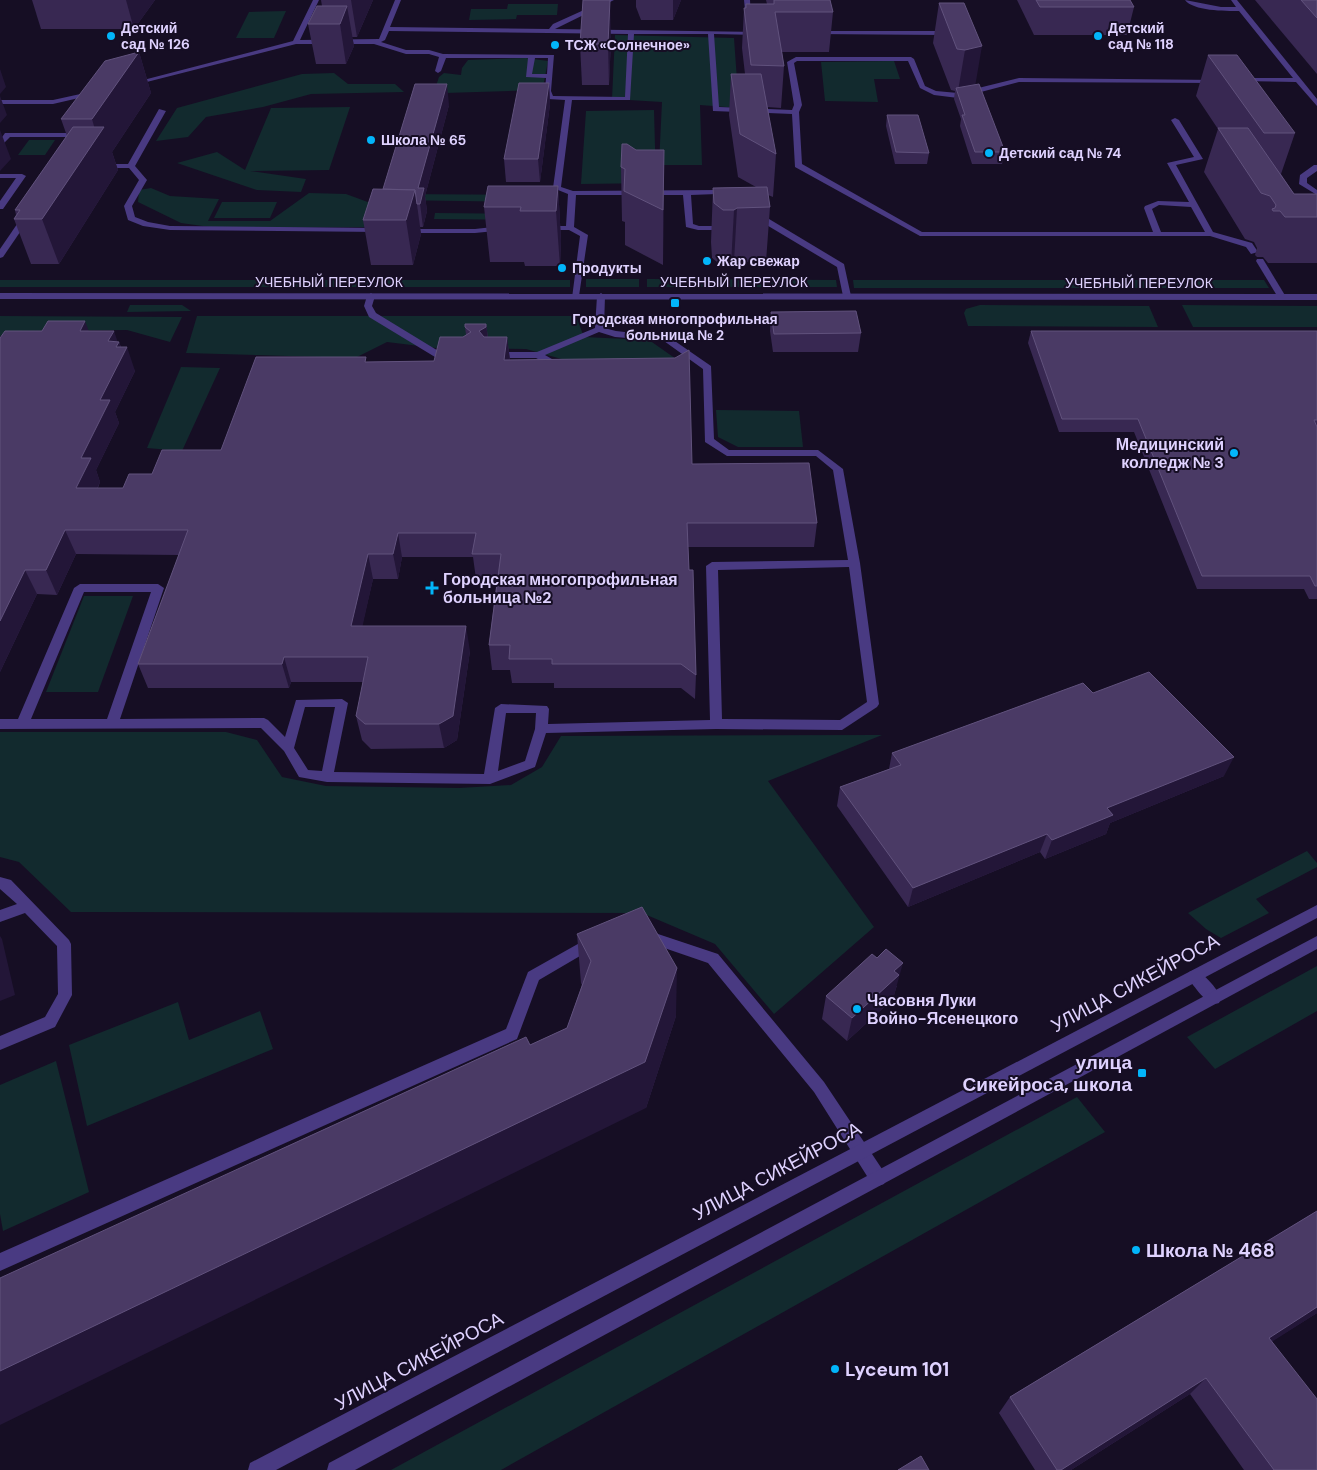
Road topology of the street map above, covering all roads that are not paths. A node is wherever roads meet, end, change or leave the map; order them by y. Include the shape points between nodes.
1 (316, 0) edge
2 (398, 0) edge
3 (611, 0) edge
4 (747, 0) edge
5 (1188, 0) edge
6 (1234, 0) edge
7 (1242, 9) junction
8 (388, 30) junction
9 (551, 30) junction
10 (631, 31) junction
11 (711, 32) junction
12 (749, 33) junction
13 (766, 33) edge
14 (804, 33) edge
15 (943, 33) edge
16 (296, 42) junction
17 (374, 42) junction
18 (443, 56) junction
19 (532, 56) junction
20 (438, 71) dead end
21 (550, 76) junction
22 (1298, 80) junction
23 (124, 85) edge
24 (106, 90) edge
25 (84, 95) junction
26 (570, 99) junction
27 (0, 102) edge
28 (86, 103) edge
29 (1317, 104) edge
30 (162, 111) dead end
31 (795, 112) junction
32 (1175, 120) dead end
33 (70, 135) edge
34 (0, 145) edge
35 (92, 166) edge
36 (131, 166) junction
37 (1317, 167) edge
38 (0, 176) edge
39 (687, 192) junction
40 (572, 193) junction
41 (1317, 193) edge
42 (736, 203) edge
43 (1, 205) edge
44 (1194, 205) junction
45 (34, 206) edge
46 (752, 213) dead end
47 (512, 228) edge
48 (532, 228) edge
49 (570, 228) junction
50 (738, 228) edge
51 (757, 228) edge
52 (777, 228) junction
53 (389, 230) edge
54 (398, 230) edge
55 (1158, 234) junction
56 (1210, 234) junction
57 (1254, 252) dead end
58 (0, 255) edge
59 (1260, 261) dead end
60 (0, 296) edge
61 (371, 296) junction
62 (576, 296) junction
63 (601, 296) junction
64 (847, 296) junction
65 (1282, 297) junction
66 (1317, 297) edge
67 (599, 329) junction
68 (466, 355) edge
69 (488, 355) edge
70 (538, 355) junction
71 (688, 368) edge
72 (708, 368) junction
73 (574, 370) edge
74 (854, 563) junction
75 (112, 723) junction
76 (0, 724) edge
77 (716, 724) junction
78 (22, 725) junction
79 (542, 729) junction
80 (288, 748) junction
81 (327, 777) junction
82 (490, 779) junction
83 (0, 883) edge
84 (28, 906) junction
85 (1317, 911) edge
86 (0, 916) edge
87 (631, 935) edge
88 (605, 940) edge
89 (1317, 942) edge
90 (1194, 976) junction
91 (1214, 998) junction
92 (0, 1043) edge
93 (861, 1151) junction
94 (878, 1178) junction
95 (0, 1262) edge
96 (257, 1470) edge
97 (336, 1470) edge

1 - 16 street
2 - 8 street
3 - 9 street via 555,25
4 - 12 street
5 - 7 street via 1191,4
6 - 7 street
7 - 22 street
8 - 9 street
8 - 17 street via 382,40
9 - 10 street
10 - 11 street
10 - 26 street via 628,99
11 - 12 street
11 - 31 street via 716,109
12 - 13 street
14 - 15 street
16 - 17 street
16 - 23 street
17 - 18 street via 406,52
18 - 19 street
18 - 20 street
19 - 21 street via 552,56
19 - 21 street via 528,76
21 - 26 street via 550,98
22 - 29 street
22 - 31 street via 1018,80 980,93 950,95 922,87 911,59 796,59 790,62 798,105
24 - 25 street
25 - 27 street via 53,102
25 - 28 street
26 - 40 street via 557,188
30 - 36 street
31 - 55 street via 798,165 920,234
32 - 44 street via 1199,159 1171,163
33 - 34 street via 8,135
35 - 36 street
36 - 53 street via 143,180 128,206 131,218 146,224 170,228
37 - 41 street via 1302,177 1303,184
38 - 43 street via 22,176
39 - 40 street
39 - 42 street via 719,192
39 - 50 street via 689,225
40 - 49 street
44 - 55 street via 1158,203 1148,208
44 - 56 street
45 - 58 street
46 - 52 street
47 - 54 street
48 - 49 street
49 - 62 street via 584,235
51 - 52 street
52 - 64 street via 841,266
55 - 56 street
56 - 57 street via 1248,245
59 - 65 street
60 - 61 street, УЧЕБНЫЙ ПЕРЕУЛОК
61 - 62 street, УЧЕБНЫЙ ПЕРЕУЛОК
61 - 68 street via 368,306 372,315 438,355
62 - 63 street, УЧЕБНЫЙ ПЕРЕУЛОК
63 - 64 street, УЧЕБНЫЙ ПЕРЕУЛОК
63 - 67 street
64 - 65 street, УЧЕБНЫЙ ПЕРЕУЛОК
65 - 66 street, УЧЕБНЫЙ ПЕРЕУЛОК
67 - 70 street
67 - 72 street via 615,334 666,339
69 - 70 street
70 - 73 street via 564,370
71 - 72 street
72 - 74 street via 709,440 727,453 818,453 838,469
74 - 77 street via 712,566
74 - 77 street via 873,704 842,725
75 - 78 street
75 - 78 street via 158,588 80,588
75 - 80 street via 264,723
76 - 78 street
77 - 79 street
79 - 82 street via 530,764
79 - 82 street via 544,709 501,708
80 - 81 street via 304,774
80 - 81 street via 300,703 342,703
81 - 82 street
83 - 84 street via 6,884
84 - 86 street
84 - 92 street via 64,944 65,994 50,1022
85 - 90 street, УЛИЦА СИКЕЙРОСА
87 - 93 street via 639,933 713,958 819,1087
88 - 95 street via 588,943 533,976 512,1034
89 - 91 street
90 - 91 street
90 - 93 street, УЛИЦА СИКЕЙРОСА
91 - 94 street
93 - 94 street
93 - 96 street, УЛИЦА СИКЕЙРОСА
94 - 97 street

